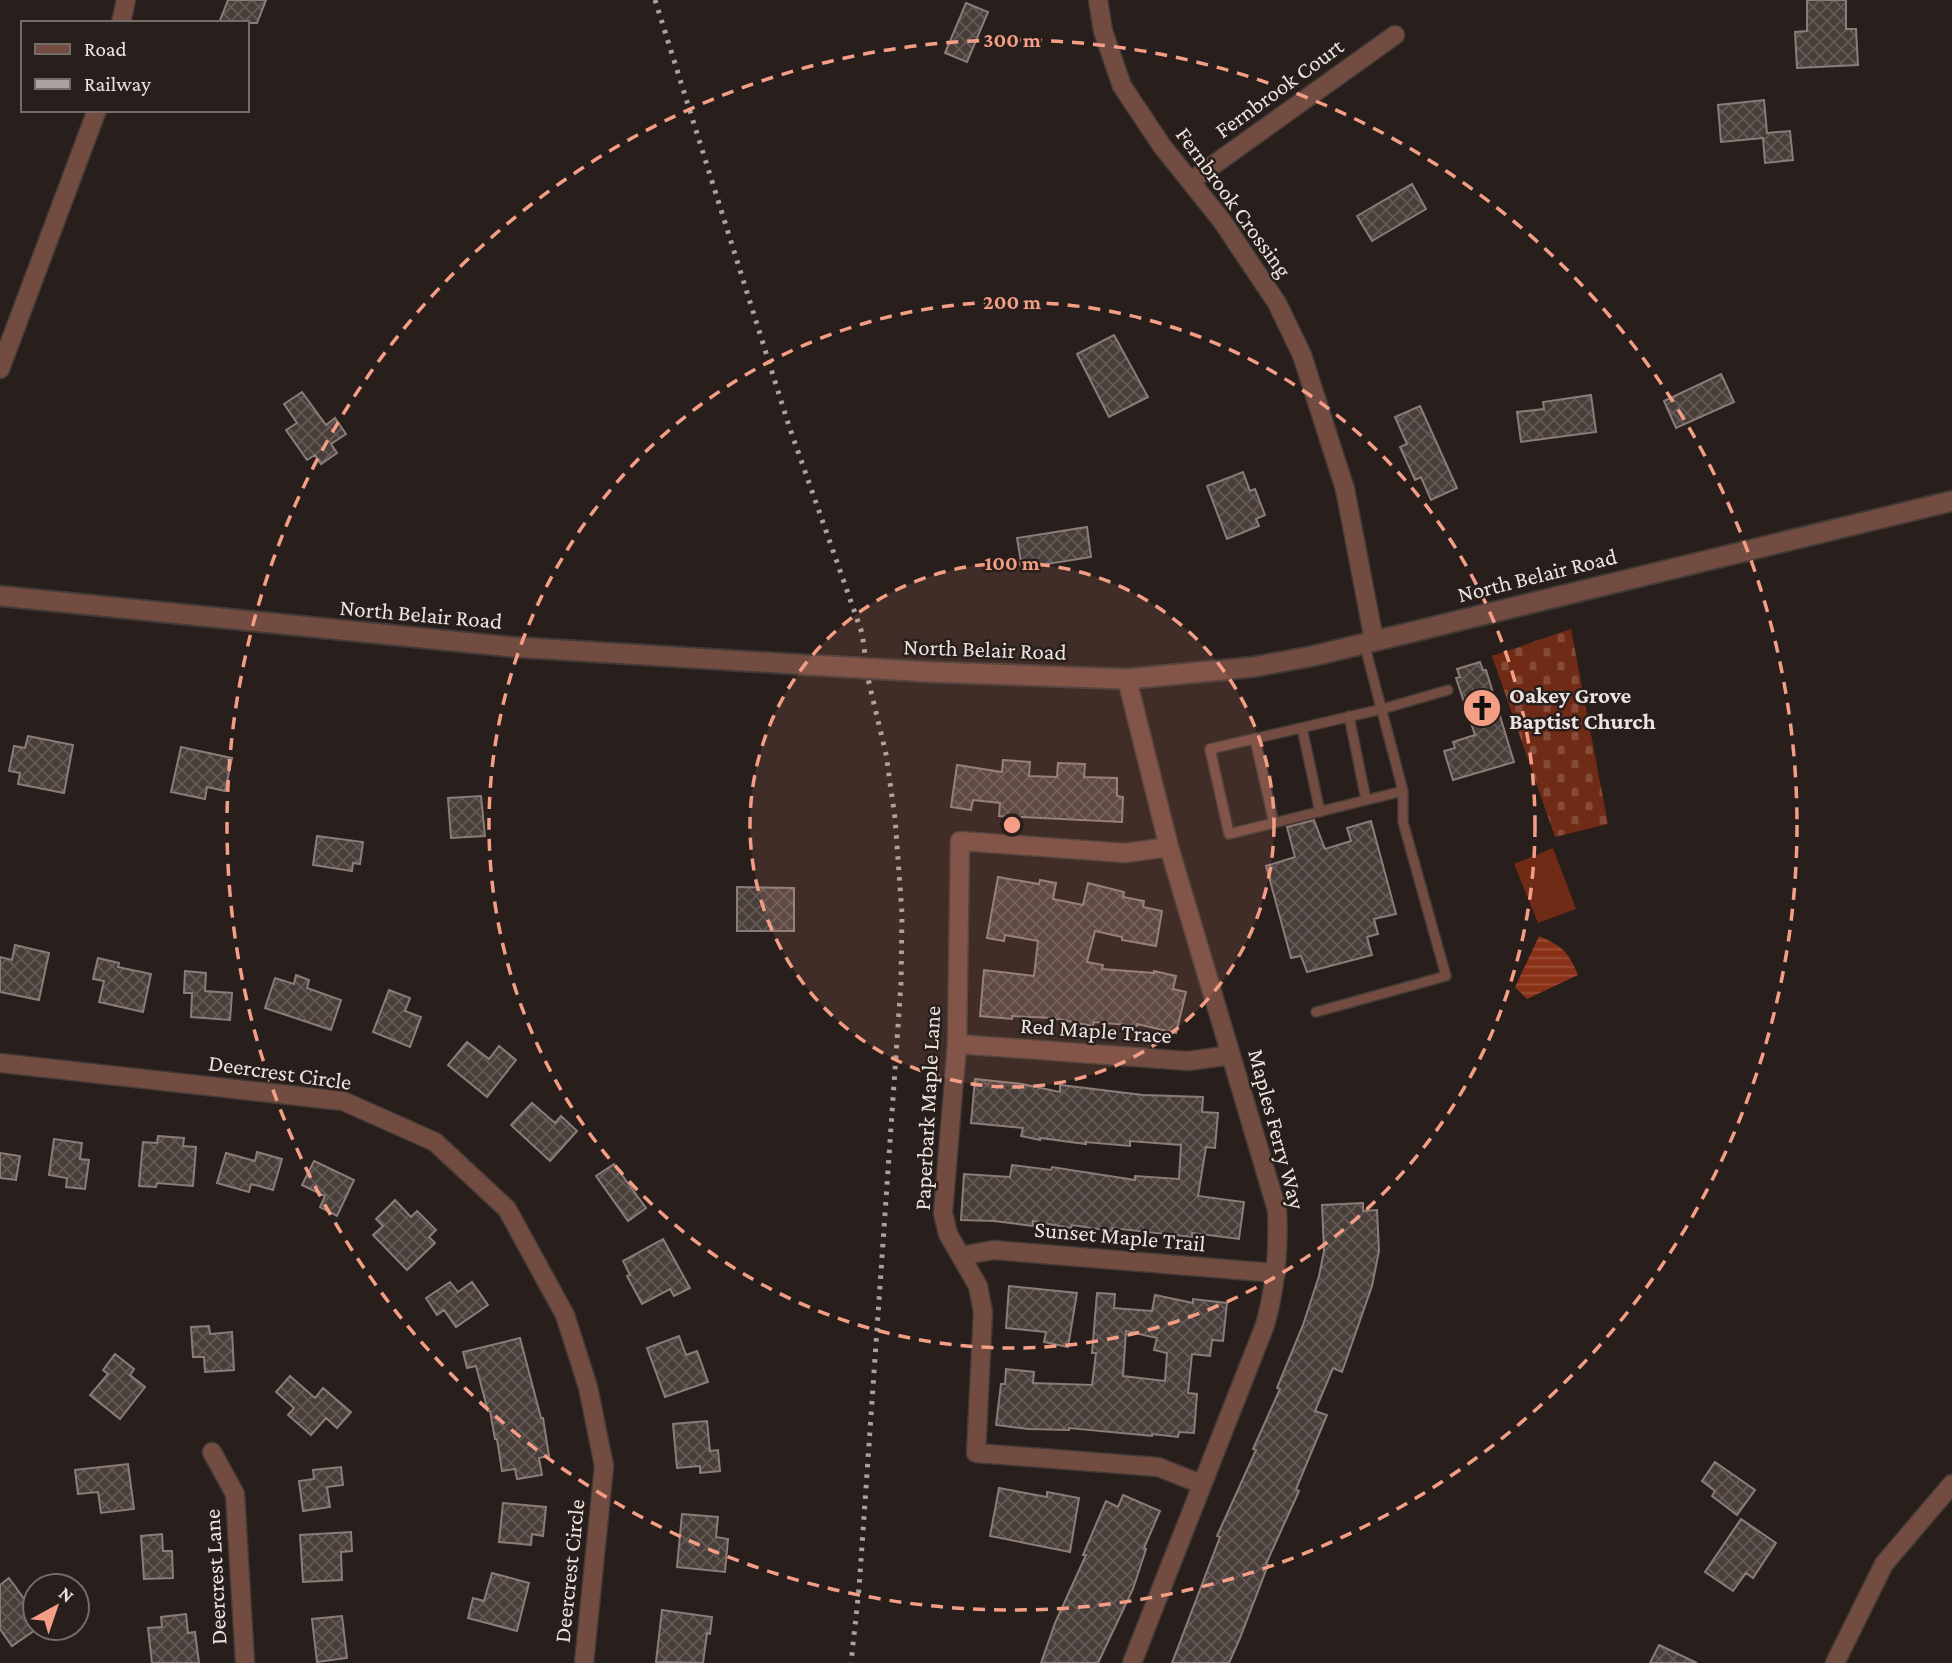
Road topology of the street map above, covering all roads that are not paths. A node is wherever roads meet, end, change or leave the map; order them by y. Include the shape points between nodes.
1 (126, 0) edge
2 (1098, 0) edge
3 (121, 21) edge
4 (1395, 35) dead end
5 (96, 112) edge
6 (1191, 181) junction
7 (0, 369) edge
8 (1952, 502) edge
9 (0, 596) edge
10 (1369, 642) junction
11 (1127, 678) junction
12 (1448, 690) dead end
13 (1382, 709) junction
14 (1349, 716) junction
15 (1302, 728) junction
16 (1255, 739) junction
17 (1403, 790) junction
18 (1366, 800) junction
19 (1320, 812) junction
20 (1274, 823) junction
21 (1169, 847) junction
22 (1316, 1012) dead end
23 (957, 1044) junction
24 (1231, 1055) junction
25 (0, 1063) edge
26 (961, 1256) junction
27 (1276, 1273) junction
28 (212, 1452) dead end
29 (1201, 1484) junction
30 (1952, 1484) edge
31 (244, 1663) edge
32 (584, 1663) edge
33 (1132, 1663) edge
34 (1835, 1663) edge

1 - 3 street
2 - 6 street, Fernbrook Crossing via 1103,31 1122,86
4 - 6 street, Fernbrook Court
5 - 7 street
6 - 10 street, Fernbrook Crossing via 1277,303 1302,355 1345,489
8 - 10 street, North Belair Road
9 - 11 street, North Belair Road, bridge via 513,647 932,672
10 - 11 street, North Belair Road via 1253,667
10 - 13 lane
11 - 21 street, Maples Ferry Way
12 - 13 lane
13 - 14 lane
13 - 17 lane
14 - 15 lane
14 - 18 lane
15 - 16 lane
15 - 19 lane
16 - 20 lane
16 - 20 lane via 1210,749 1229,834
17 - 18 lane
17 - 22 lane via 1403,822 1446,976
18 - 19 lane
19 - 20 lane
21 - 23 street, Paperbark Maple Lane via 1125,853 960,841
21 - 24 street, Maples Ferry Way
23 - 24 street, Red Maple Trace via 1188,1062
23 - 26 street, Paperbark Maple Lane via 943,1213
24 - 27 street, Maples Ferry Way via 1277,1210
25 - 32 street, Deercrest Circle via 343,1101 435,1142 507,1209 565,1315 588,1387 604,1466
26 - 27 street, Sunset Maple Trail via 993,1250
26 - 29 street, Paperbark Maple Lane via 978,1286 982,1312 976,1453 1158,1467
27 - 29 street, Maples Ferry Way via 1265,1325
28 - 31 street, Deercrest Lane via 234,1494
29 - 33 street, Maples Ferry Way
30 - 34 street via 1884,1564

